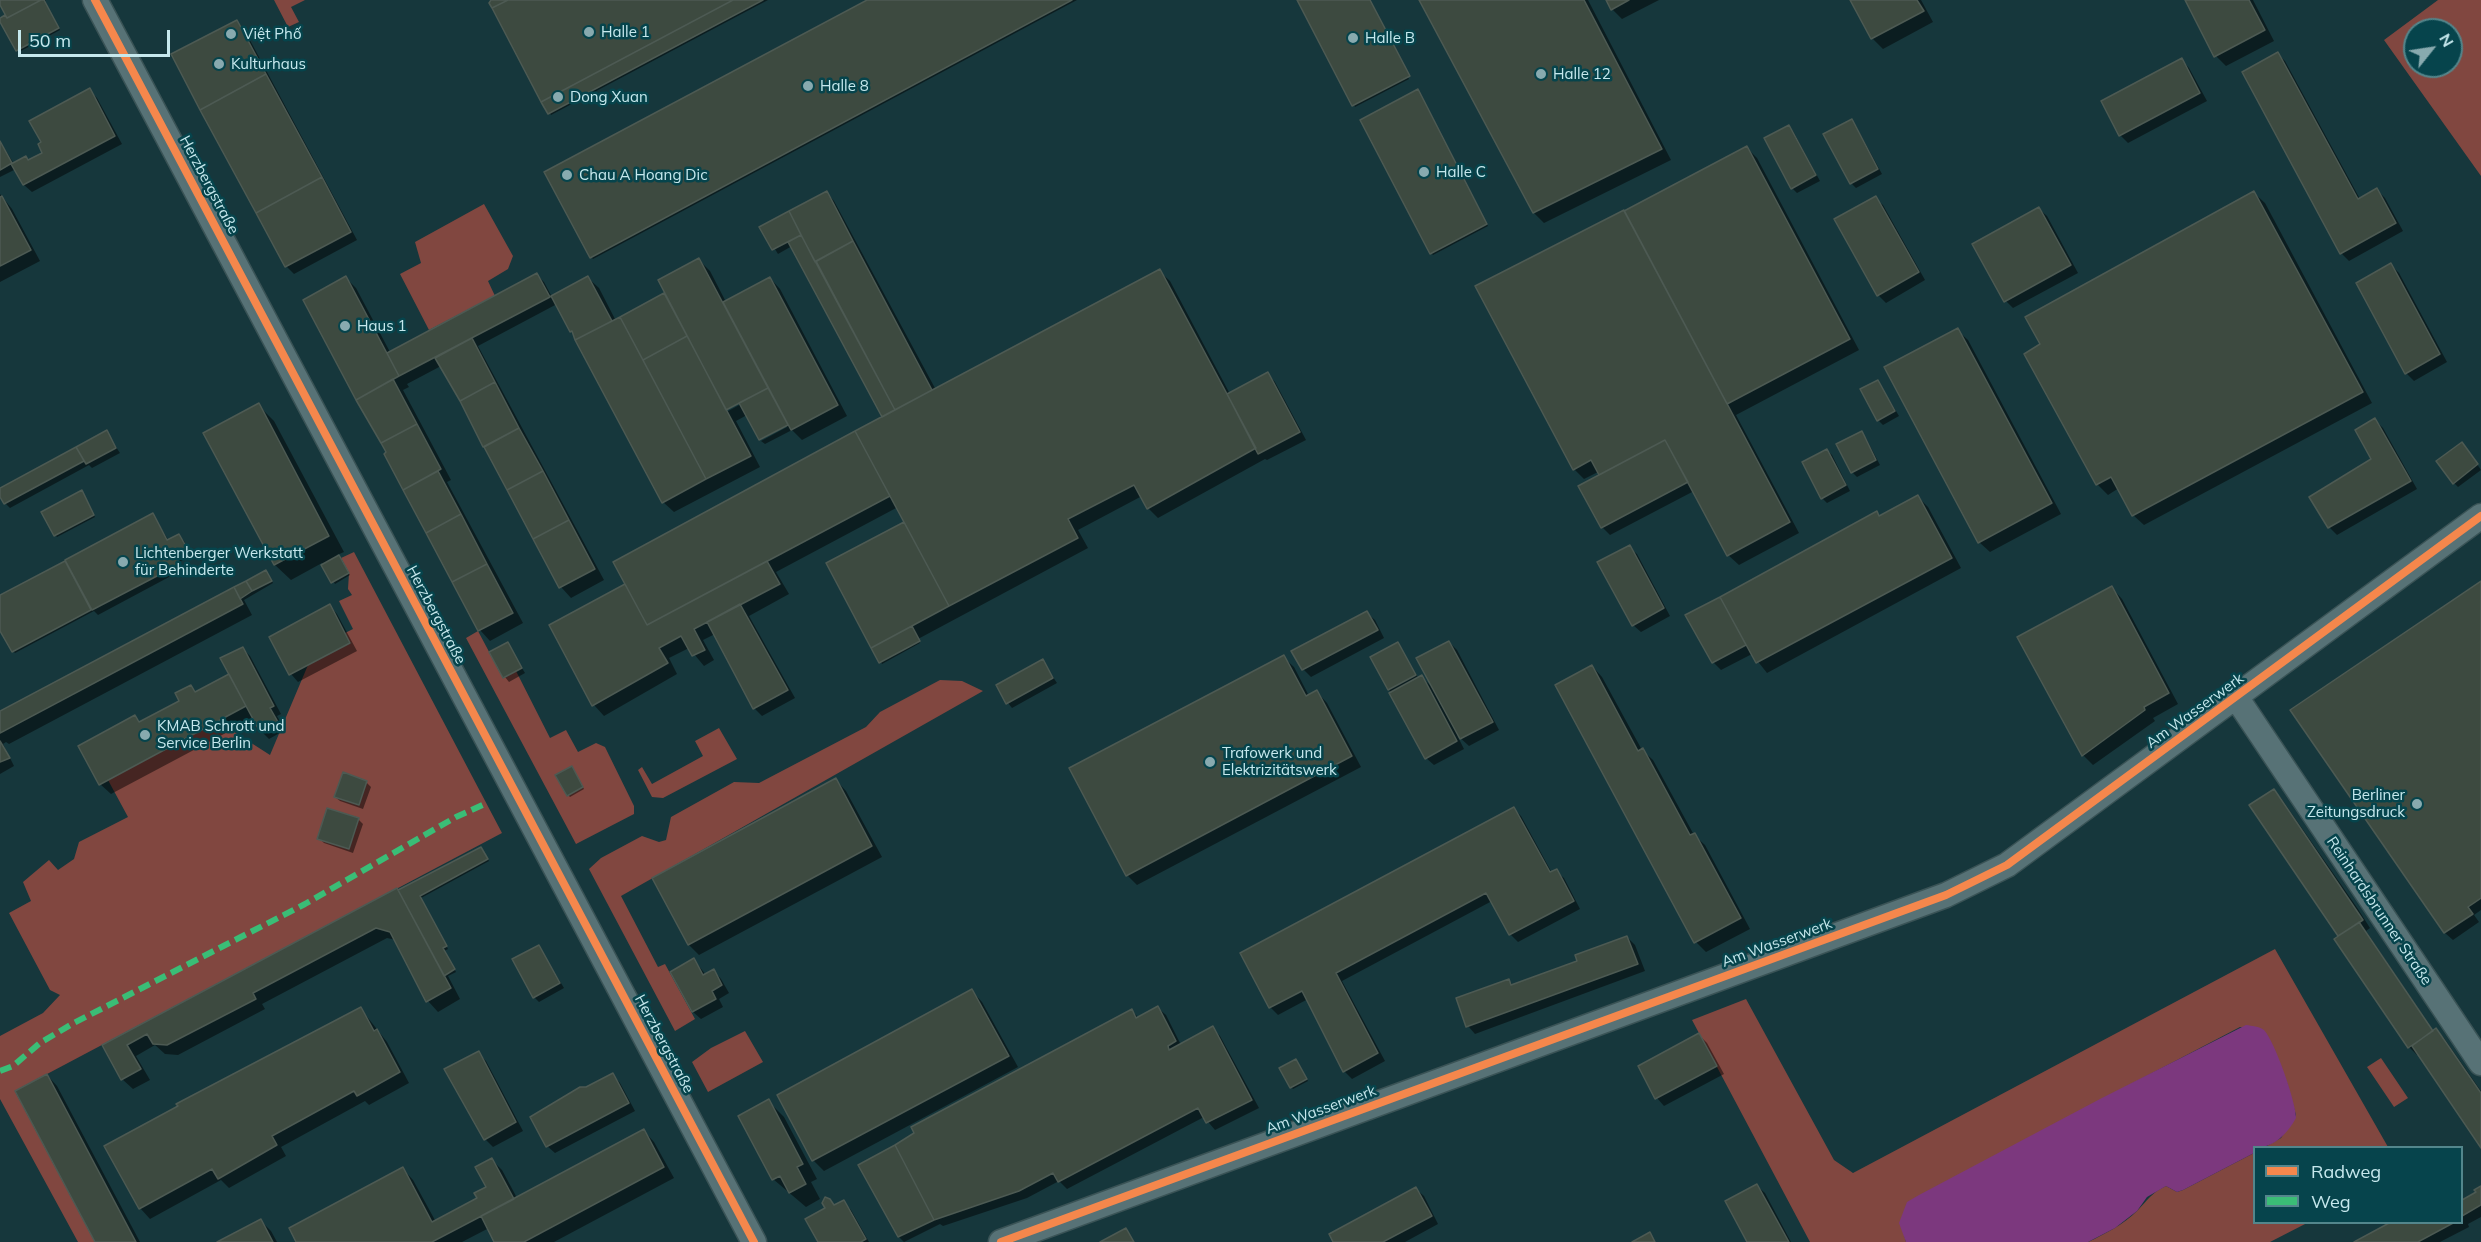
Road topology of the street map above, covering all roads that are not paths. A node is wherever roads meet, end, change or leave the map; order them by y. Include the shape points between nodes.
1 (95, 0) edge
2 (2481, 516) edge
3 (2236, 698) junction
4 (2481, 1064) edge
5 (754, 1242) edge
6 (1001, 1242) edge

1 - 5 street, Herzbergstraße
2 - 3 street, Am Wasserwerk
3 - 4 street, Reinhardsbrunner Straße
3 - 6 street, Am Wasserwerk via 2007,865 1946,895

